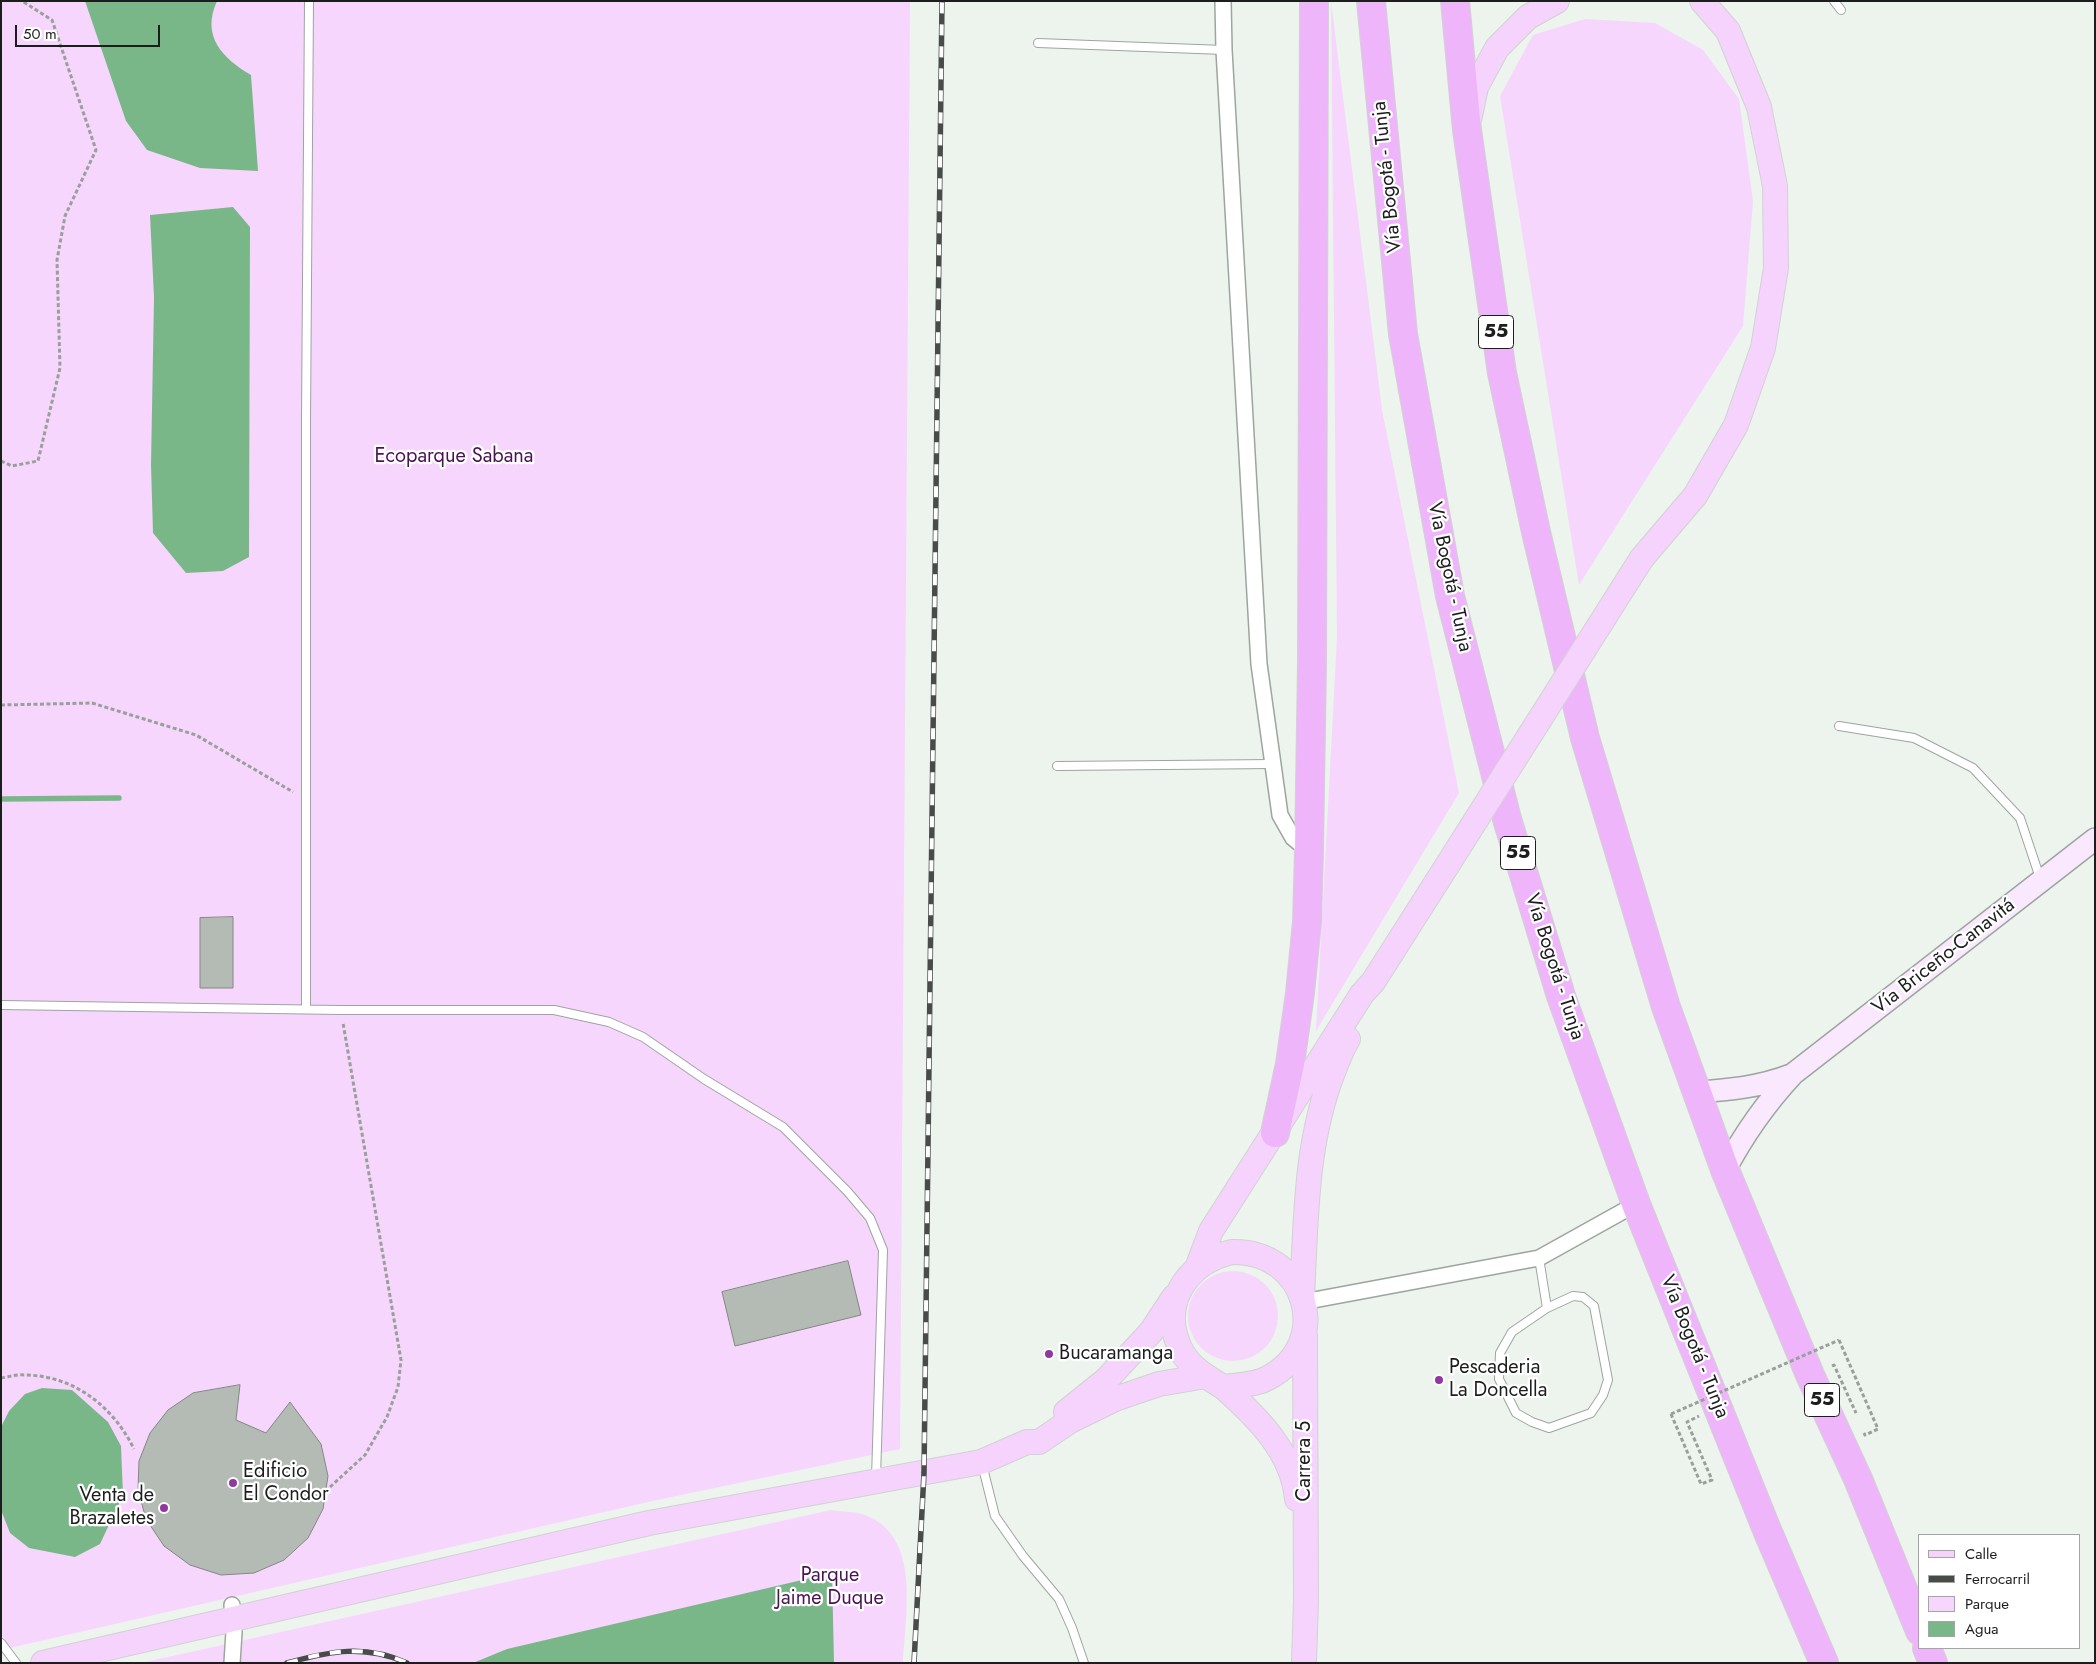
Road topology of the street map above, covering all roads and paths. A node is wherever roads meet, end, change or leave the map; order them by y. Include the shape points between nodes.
1 (22, 1) edge
2 (309, 1) edge
3 (1223, 1) edge
4 (1314, 1) edge
5 (1371, 1) edge
6 (1455, 1) edge
7 (1557, 1) edge
8 (1685, 1) edge
9 (1702, 1) edge
10 (1834, 1) edge
11 (1841, 10) dead end
12 (1728, 31) junction
13 (1038, 43) dead end
14 (1224, 50) junction
15 (1467, 130) junction
16 (1, 461) edge
17 (1, 706) edge
18 (1839, 726) dead end
19 (1273, 764) junction
20 (1057, 766) dead end
21 (306, 800) junction
22 (2095, 839) edge
23 (1309, 851) junction
24 (2041, 883) junction
25 (1373, 982) junction
26 (1, 1005) edge
27 (306, 1008) junction
28 (340, 1010) junction
29 (1793, 1074) junction
30 (1696, 1092) junction
31 (1275, 1133) junction
32 (1725, 1170) junction
33 (1636, 1204) junction
34 (1539, 1258) junction
35 (1197, 1268) junction
36 (1178, 1291) junction
37 (1303, 1307) junction
38 (1547, 1308) junction
39 (1810, 1375) junction
40 (1, 1378) edge
41 (1214, 1381) junction
42 (1718, 1408) junction
43 (1857, 1417) dead end
44 (1861, 1426) dead end
45 (1027, 1442) junction
46 (134, 1449) dead end
47 (981, 1462) junction
48 (876, 1480) junction
49 (330, 1487) dead end
50 (1306, 1600) junction
51 (232, 1605) dead end
52 (1918, 1626) edge
53 (1, 1643) edge
54 (1927, 1649) edge
55 (16, 1663) edge
56 (43, 1663) edge
57 (232, 1663) edge
58 (1084, 1663) edge
59 (1304, 1663) edge
60 (1824, 1663) edge
61 (1933, 1663) edge

1 - 16 path via 52,20 96,150 65,216 57,260 60,368 38,461 12,466
2 - 21 lane
3 - 14 street
4 - 23 highway
5 - 33 highway, Vía Bogotá - Tunja / 55 via 1403,334 1450,596 1508,818 1542,931
6 - 15 highway, 55
7 - 15 main road via 1528,17 1497,48 1476,87
8 - 12 main road
9 - 12 main road
10 - 11 lane
12 - 25 main road, bridge via 1758,107 1775,186 1776,268 1772,295 1763,348 1736,425 1695,496 1642,558
13 - 14 lane
14 - 19 street via 1259,664
15 - 30 highway, 55 via 1502,373 1548,583 1585,738 1666,1007
17 - 21 path via 92,703 196,735
18 - 24 lane via 1914,738 1973,768 2020,818
19 - 20 lane
19 - 23 street via 1278,804 1285,826 1293,838
21 - 27 lane
22 - 24 main road, Vía Briceño-Canavitá
23 - 31 highway via 1300,993 1290,1064
24 - 29 main road, Vía Briceño-Canavitá
25 - 31 main road via 1362,994
25 - 37 main road via 1372,1001 1345,1043 1325,1092 1315,1134 1308,1188
26 - 27 lane
27 - 28 lane
28 - 48 lane via 554,1010 609,1022 643,1037 783,1127 870,1218 883,1250
28 - 49 path via 401,1360 398,1388 387,1417 365,1455
29 - 30 main road via 1756,1086
29 - 32 main road via 1758,1116
30 - 32 highway, 55
31 - 35 main road via 1212,1232
32 - 39 highway, 55
33 - 34 street
33 - 42 highway, Vía Bogotá - Tunja / 55
34 - 37 street
34 - 38 lane
35 - 36 main road
35 - 37 main road via 1226,1254 1258,1254 1289,1275
36 - 41 main road via 1173,1323 1176,1339 1193,1366
36 - 45 main road via 1151,1332 1107,1380 1063,1414 1034,1431
37 - 41 main road via 1302,1337 1297,1350 1279,1371 1254,1383
37 - 50 main road, Carrera 5
38 - 38 lane via 1512,1332 1500,1353 1499,1378 1516,1413 1549,1428 1591,1413 1608,1380 1594,1306 1583,1297 1573,1296
39 - 43 path via 1834,1364
39 - 52 highway, 55 via 1858,1479
40 - 46 path via 23,1374 56,1378 80,1390 104,1406 125,1431
41 - 45 main road via 1159,1384 1115,1399 1070,1421 1039,1442
41 - 50 main road, Carrera 5 via 1253,1413 1277,1445 1295,1481
42 - 44 path, bridge via 1687,1422 1712,1480 1701,1484 1671,1414 1839,1340 1878,1429 1865,1435
42 - 60 highway, Vía Bogotá - Tunja / 55
45 - 47 main road
47 - 48 main road
47 - 58 lane via 995,1516 1059,1599
48 - 56 main road via 649,1523
50 - 59 main road, Carrera 5
51 - 57 street
53 - 55 lane
54 - 61 highway

